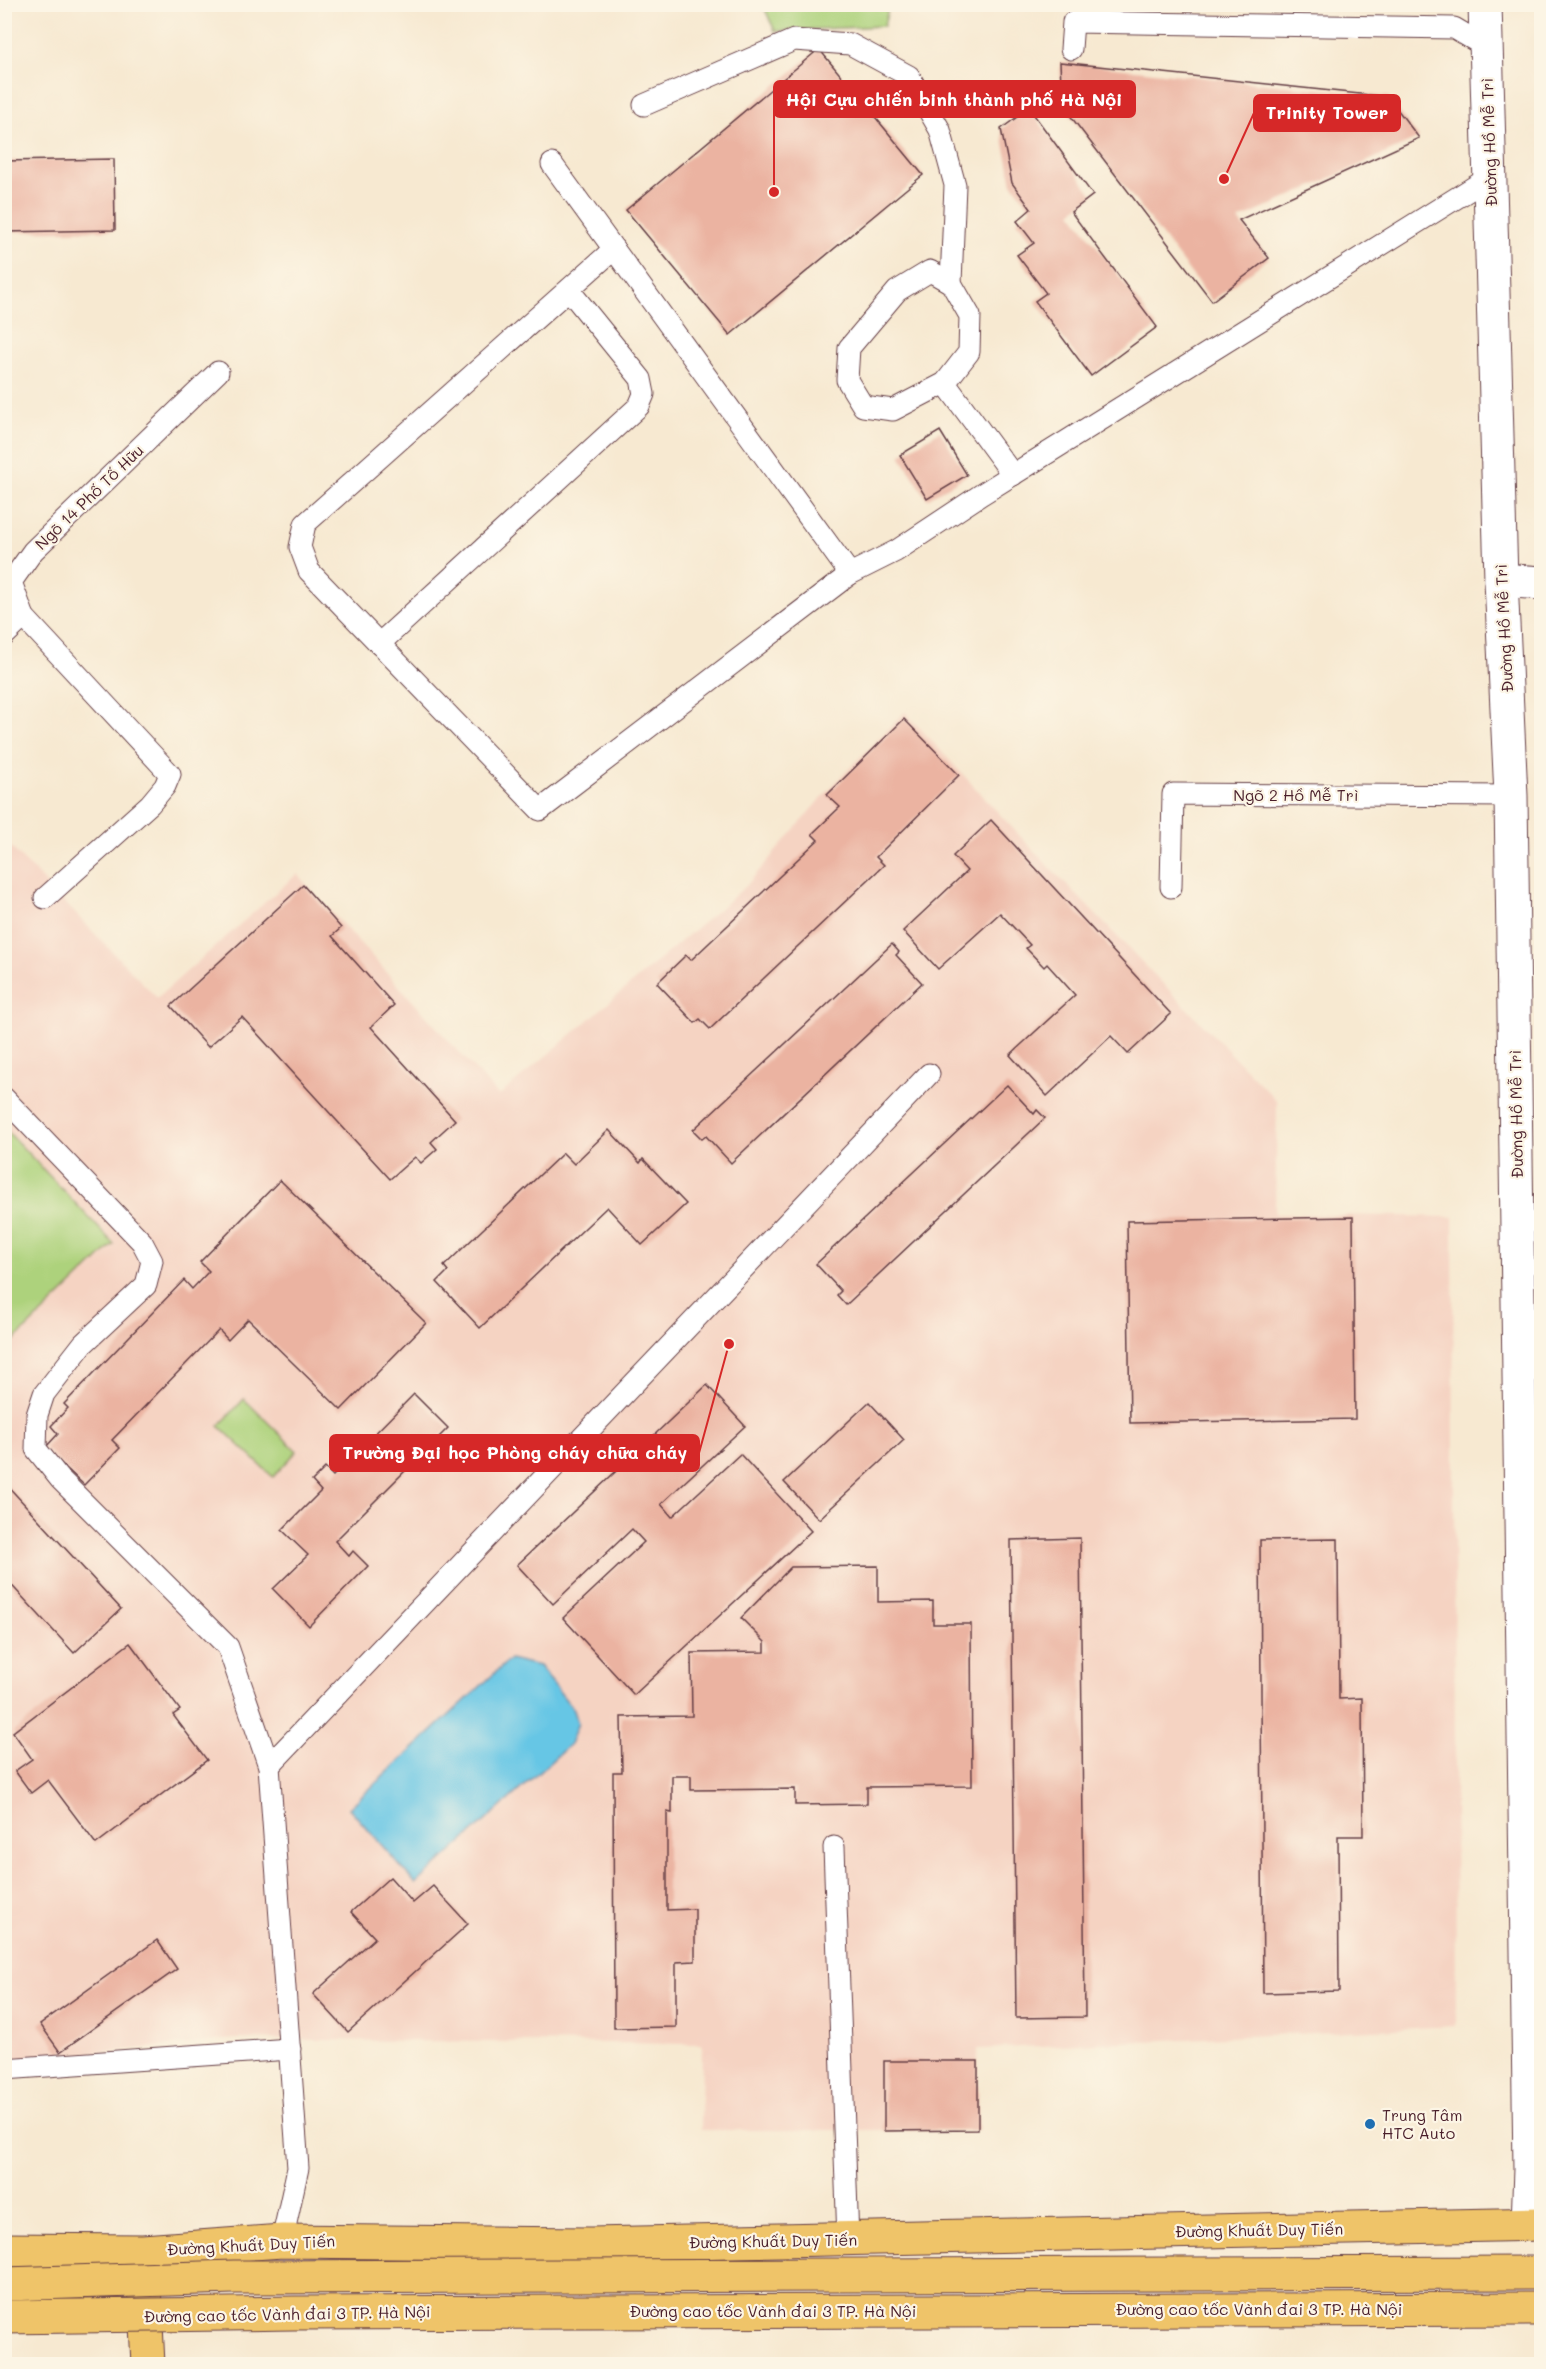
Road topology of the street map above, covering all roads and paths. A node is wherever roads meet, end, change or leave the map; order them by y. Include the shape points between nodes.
1 (1483, 4) edge
2 (1455, 28) junction
3 (1486, 47) junction
4 (1071, 49) dead end
5 (644, 105) dead end
6 (552, 164) dead end
7 (1490, 177) junction
8 (614, 249) junction
9 (951, 282) junction
10 (569, 290) junction
11 (219, 372) dead end
12 (945, 383) junction
13 (1013, 475) junction
14 (850, 574) junction
15 (1501, 580) junction
16 (1542, 582) edge
17 (24, 617) junction
18 (4, 636) edge
19 (379, 644) junction
20 (1512, 796) junction
21 (1171, 887) dead end
22 (45, 898) dead end
23 (929, 1074) dead end
24 (4, 1098) edge
25 (269, 1766) junction
26 (834, 1847) dead end
27 (290, 2049) junction
28 (4, 2068) edge
29 (1535, 2224) edge
30 (848, 2240) junction
31 (282, 2241) junction
32 (4, 2250) edge
33 (143, 2251) junction
34 (1542, 2273) edge
35 (4, 2284) edge
36 (1542, 2308) edge
37 (4, 2317) edge
38 (148, 2364) edge

1 - 2 lane
1 - 3 street, Đường Hồ Mễ Trì
2 - 3 lane
2 - 4 lane via 1073,22
3 - 7 street, Đường Hồ Mễ Trì
5 - 9 lane via 794,40 850,44 909,76 940,130 955,185
6 - 8 lane
7 - 13 lane
7 - 15 street, Đường Hồ Mễ Trì
8 - 10 lane
8 - 14 lane
9 - 12 lane via 970,316 969,352
9 - 12 lane via 930,271 897,291 849,348 847,380 863,406 893,410
10 - 19 lane via 641,379 644,394 639,406
10 - 19 lane via 305,524 300,547 309,571
11 - 17 lane, Ngõ 14 Phố Tố Hữu via 33,551 11,582
12 - 13 lane
13 - 14 lane via 896,551
14 - 19 lane via 540,810
15 - 16 street
15 - 20 street, Đường Hồ Mễ Trì
17 - 18 lane
17 - 22 lane via 170,774 150,804
20 - 21 lane, Ngõ 2 Hồ Mễ Trì via 1173,794
20 - 29 street, Đường Hồ Mễ Trì via 1530,2169
23 - 25 lane
24 - 25 lane via 142,1242 152,1261 146,1285 83,1344 44,1394 37,1416 36,1449 60,1479 228,1647
25 - 27 lane
26 - 30 lane
27 - 28 lane
27 - 31 lane via 298,2168
29 - 30 main road, Đường Khuất Duy Tiến
30 - 31 main road, Đường Khuất Duy Tiến via 591,2244
31 - 33 main road, Đường Khuất Duy Tiến
32 - 33 main road, Đường Khuất Duy Tiến
33 - 38 main road
34 - 35 main road, bridge via 350,2276
36 - 37 main road, Đường cao tốc Vành đai 3 TP. Hà Nội, bridge

